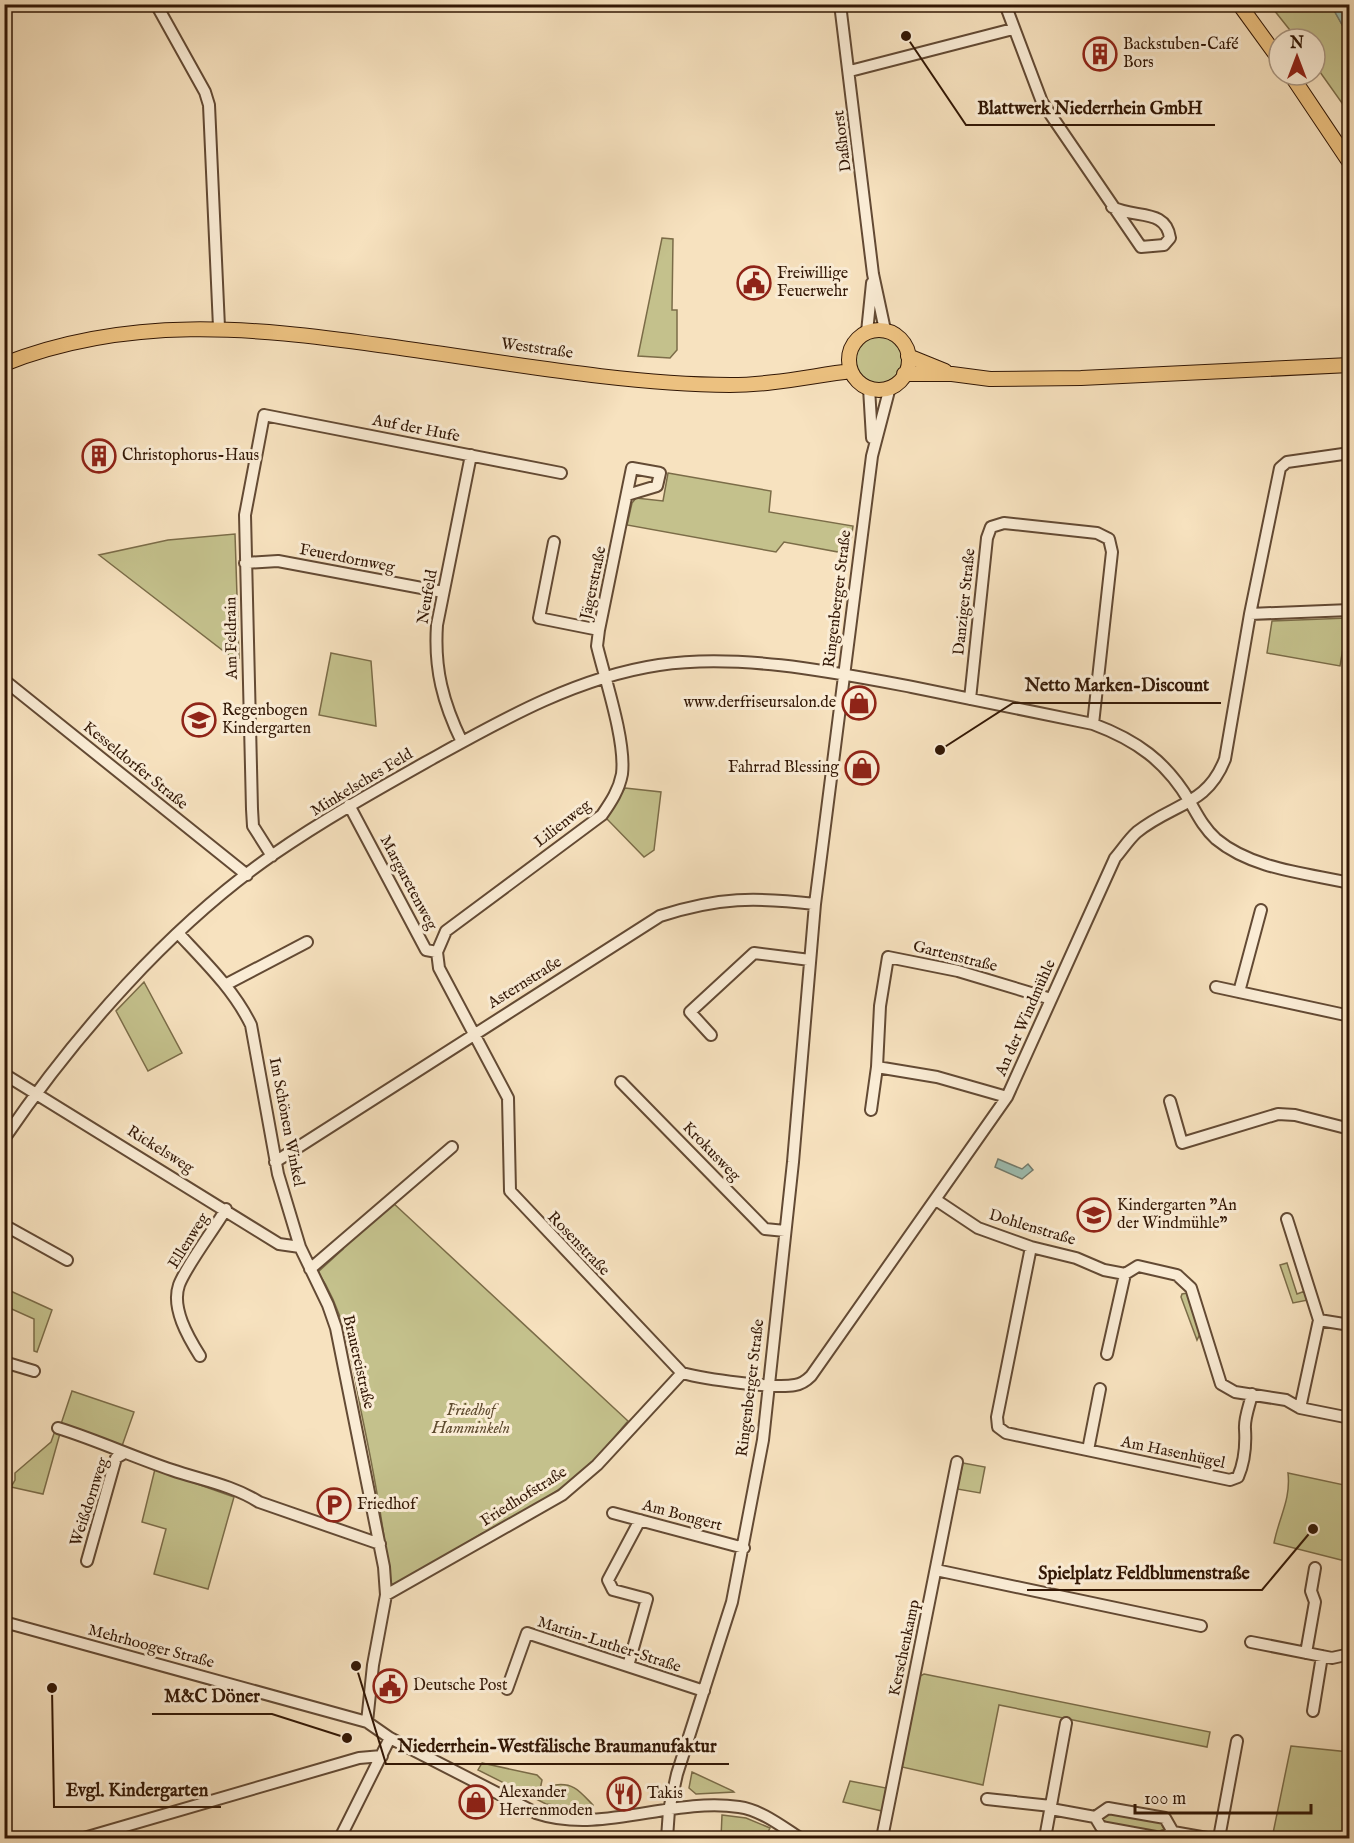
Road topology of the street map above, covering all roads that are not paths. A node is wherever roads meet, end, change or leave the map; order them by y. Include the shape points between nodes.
1 (156, 4) edge
2 (840, 4) edge
3 (1005, 4) edge
4 (1239, 4) edge
5 (1013, 29) junction
6 (1267, 42) edge
7 (850, 71) junction
8 (1299, 87) edge
9 (1350, 163) edge
10 (1112, 207) junction
11 (873, 274) junction
12 (219, 327) junction
13 (885, 330) junction
14 (867, 332) junction
15 (908, 356) junction
16 (4, 364) edge
17 (1350, 365) edge
18 (851, 371) junction
19 (904, 374) junction
20 (952, 374) junction
21 (890, 387) junction
22 (869, 388) junction
23 (264, 415) joint
24 (1350, 453) edge
25 (471, 455) junction
26 (872, 456) junction
27 (561, 474) dead end
28 (627, 495) dead end
29 (554, 543) dead end
30 (245, 563) junction
31 (443, 592) junction
32 (1350, 610) edge
33 (1251, 614) junction
34 (599, 630) junction
35 (845, 674) junction
36 (605, 676) junction
37 (4, 680) edge
38 (970, 699) junction
39 (1093, 724) junction
40 (462, 742) junction
41 (1190, 801) junction
42 (349, 805) junction
43 (272, 856) junction
44 (247, 875) junction
45 (1350, 883) edge
46 (815, 904) junction
47 (1261, 910) dead end
48 (178, 933) junction
49 (308, 942) dead end
50 (437, 952) junction
51 (810, 960) junction
52 (225, 985) junction
53 (1216, 987) dead end
54 (1239, 992) junction
55 (1051, 999) junction
56 (1350, 1016) edge
57 (472, 1034) junction
58 (711, 1035) dead end
59 (877, 1067) junction
60 (4, 1074) edge
61 (621, 1082) dead end
62 (36, 1092) junction
63 (1007, 1097) junction
64 (1170, 1101) dead end
65 (872, 1110) dead end
66 (1350, 1129) edge
67 (4, 1139) edge
68 (452, 1147) dead end
69 (275, 1162) junction
70 (936, 1200) junction
71 (226, 1209) junction
72 (1287, 1219) dead end
73 (4, 1225) edge
74 (785, 1231) junction
75 (300, 1246) junction
76 (1031, 1246) junction
77 (67, 1260) dead end
78 (310, 1269) junction
79 (1125, 1274) junction
80 (1319, 1320) junction
81 (1350, 1325) edge
82 (1107, 1354) dead end
83 (200, 1356) dead end
84 (4, 1362) edge
85 (34, 1371) dead end
86 (682, 1373) junction
87 (768, 1384) junction
88 (1100, 1389) dead end
89 (1252, 1394) junction
90 (1300, 1408) junction
91 (1350, 1418) edge
92 (58, 1428) dead end
93 (1088, 1450) junction
94 (123, 1454) junction
95 (957, 1462) dead end
96 (613, 1513) dead end
97 (640, 1520) junction
98 (380, 1544) junction
99 (744, 1548) junction
100 (87, 1562) dead end
101 (1315, 1568) dead end
102 (936, 1570) junction
103 (386, 1595) junction
104 (4, 1622) edge
105 (1201, 1626) dead end
106 (1251, 1642) dead end
107 (1306, 1653) junction
108 (1350, 1654) edge
109 (1322, 1656) junction
110 (628, 1666) junction
111 (507, 1689) dead end
112 (704, 1691) junction
113 (1313, 1711) dead end
114 (367, 1722) junction
115 (1066, 1723) dead end
116 (390, 1738) junction
117 (1237, 1741) dead end
118 (382, 1756) junction
119 (987, 1800) dead end
120 (1051, 1808) junction
121 (669, 1810) junction
122 (1095, 1817) junction
123 (1173, 1832) junction
124 (84, 1839) edge
125 (340, 1839) edge
126 (667, 1839) edge
127 (800, 1839) edge
128 (882, 1839) edge
129 (1045, 1839) edge
130 (1206, 1839) edge
131 (1219, 1839) edge

1 - 12 street via 209,105
2 - 7 street, Daßhorst
3 - 5 street
4 - 6 main road
5 - 7 street
5 - 10 street via 1042,102
7 - 11 street, Daßhorst
8 - 9 main road
10 - 10 street via 1126,214 1161,219 1170,238 1164,245 1141,247
11 - 13 street, Daßhorst
11 - 14 street, Daßhorst
12 - 16 main road, Weststraße via 122,334 75,342
12 - 18 main road, Weststraße via 323,337 642,380 730,385 785,382
13 - 14 main road
13 - 15 main road via 901,340
14 - 18 main road via 859,337 850,353
15 - 19 main road
15 - 20 main road
17 - 20 main road via 1081,378 990,379
18 - 22 main road
19 - 20 main road
19 - 21 main road
21 - 22 main road
21 - 26 street, Ringenberger Straße
22 - 26 street, Ringenberger Straße
23 - 25 street, Auf der Hufe
23 - 30 street, Am Feldrain via 245,515
24 - 33 street, An der Windmühle via 1287,462 1280,468
25 - 27 street, Auf der Hufe
25 - 31 street, Neufeld
26 - 35 street, Ringenberger Straße
28 - 34 street, Jägerstraße
29 - 34 street via 539,618
30 - 31 street, Feuerdornweg via 278,561
30 - 43 street, Am Feldrain via 253,826
31 - 40 street, Neufeld via 435,646 438,681
32 - 33 street
33 - 41 street, An der Windmühle via 1225,759 1210,788
34 - 36 street, Jägerstraße via 597,646
35 - 36 street, Minkelsches Feld via 757,664 686,663
35 - 38 street
35 - 46 street, Ringenberger Straße
36 - 40 street, Minkelsches Feld via 536,703
36 - 50 street, Lilienweg via 620,741 622,772 616,794 602,815 446,931
37 - 44 street, Kesseldorfer Straße
38 - 39 street
38 - 39 street, Danziger Straße via 991,527 1004,523 1096,532 1109,539 1112,552
39 - 41 street via 1149,752
40 - 42 street, Minkelsches Feld
41 - 45 street via 1200,822 1215,838 1250,860
41 - 55 street, An der Windmühle via 1136,833 1115,858
42 - 43 street, Minkelsches Feld
42 - 50 street, Margaretenweg via 426,950
43 - 44 street, Minkelsches Feld
44 - 48 street, Minkelsches Feld
46 - 51 street, Ringenberger Straße
46 - 57 street, Asternstraße via 729,899 660,916
47 - 54 street
48 - 52 street, Im Schönen Winkel
48 - 62 street, Minkelsches Feld via 78,1039
49 - 52 street
50 - 57 street, Margaretenweg via 443,977
51 - 58 street via 754,953 690,1012
51 - 74 street, Ringenberger Straße
52 - 69 street, Im Schönen Winkel via 242,1006 253,1033
53 - 54 street
54 - 56 street
55 - 59 street, Gartenstraße via 958,970 888,957 880,1006
55 - 63 street, An der Windmühle
57 - 69 street, Asternstraße
57 - 86 street, Rosenstraße via 508,1098 510,1191
59 - 63 street via 937,1077
59 - 65 street, Gartenstraße
60 - 62 street, Rickelsweg
61 - 74 street, Krokusweg via 765,1229
62 - 67 street, Minkelsches Feld
62 - 71 street, Rickelsweg
63 - 70 street, An der Windmühle
64 - 66 street via 1182,1143 1278,1114
68 - 78 street
69 - 75 street, Im Schönen Winkel
70 - 76 street, Dohlenstraße via 978,1228
70 - 87 street, An der Windmühle via 805,1382 787,1386
71 - 75 street, Rickelsweg via 279,1244
71 - 83 street, Ellenweg via 179,1285 177,1302 187,1336
72 - 80 street
73 - 77 street
74 - 87 street, Ringenberger Straße
75 - 78 street, Im Schönen Winkel
76 - 79 street, Dohlenstraße
76 - 93 street, Am Hasenhügel via 998,1427 1006,1433
78 - 98 street, Brauereistraße via 336,1328
79 - 82 street
79 - 89 street, Dohlenstraße via 1138,1266 1162,1271 1177,1275 1191,1288 1221,1384 1235,1392
80 - 81 street
80 - 90 street
84 - 85 street
86 - 87 street
86 - 103 street, Friedhofstraße via 597,1465 562,1495
87 - 99 street, Ringenberger Straße via 763,1440
88 - 93 street
89 - 90 street, Dohlenstraße via 1286,1400
89 - 93 street, Am Hasenhügel via 1242,1468 1238,1477 1230,1480
90 - 91 street, Dohlenstraße
92 - 94 street via 107,1444
94 - 98 street via 191,1474
94 - 100 street, Weißdornweg via 116,1458
95 - 102 street, Kerschenkamp
96 - 97 street, Am Bongert
97 - 99 street, Am Bongert
97 - 110 street via 608,1580 613,1590 647,1599
98 - 103 street, Brauereistraße
99 - 112 street, Ringenberger Straße
101 - 107 street via 1311,1591 1315,1602
102 - 105 street
102 - 128 street, Kerschenkamp
103 - 114 street, Brauereistraße
104 - 114 street, Mehrhooger Straße
106 - 107 street
107 - 109 street
108 - 109 street
109 - 113 street
110 - 111 street, Martin-Luther-Straße via 527,1633
110 - 112 street, Martin-Luther-Straße
112 - 121 street, Ringenberger Straße
114 - 116 street, Mehrhooger Straße
115 - 120 street
116 - 118 street
116 - 121 street, Mehrhooger Straße via 552,1818 584,1820
117 - 131 street
118 - 124 street via 359,1758
118 - 125 street
119 - 120 street
120 - 122 street
120 - 129 street
121 - 126 street, Ringenberger Straße
121 - 127 street, Mehrhooger Straße via 740,1807 763,1815
122 - 123 street via 1101,1827 1111,1829 1161,1838
122 - 123 street via 1108,1808 1165,1818
123 - 130 street

